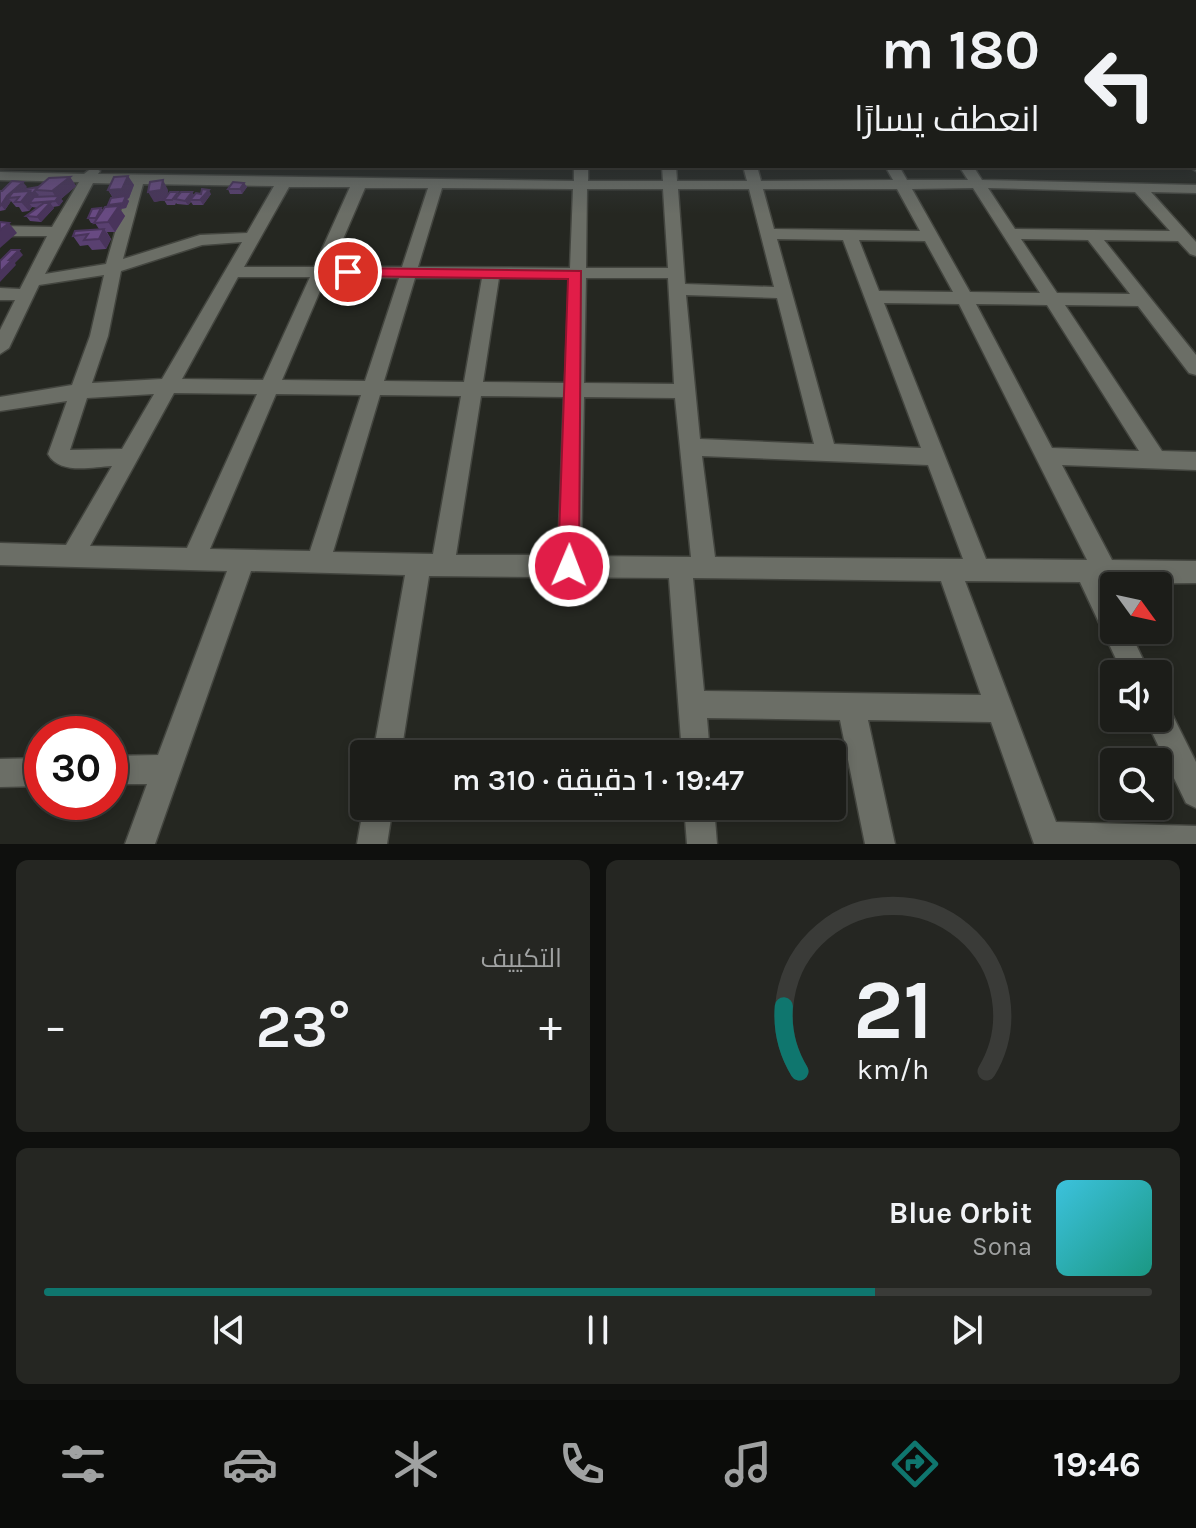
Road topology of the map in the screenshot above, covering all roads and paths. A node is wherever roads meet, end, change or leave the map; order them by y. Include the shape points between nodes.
1 (174, 168) edge
2 (256, 168) edge
3 (343, 168) edge
4 (417, 168) edge
5 (492, 168) edge
6 (669, 168) edge
7 (751, 168) edge
8 (820, 168) edge
9 (893, 168) edge
10 (967, 168) edge
11 (1010, 168) edge
12 (92, 172) edge
13 (581, 175) edge
14 (0, 176) edge
15 (137, 182) junction
16 (164, 182) junction
17 (247, 182) junction
18 (284, 182) junction
19 (336, 182) junction
20 (360, 182) junction
21 (412, 183) junction
22 (488, 183) junction
23 (436, 184) junction
24 (979, 184) junction
25 (1023, 185) junction
26 (671, 186) junction
27 (756, 186) junction
28 (826, 186) junction
29 (902, 186) junction
30 (1139, 188) junction
31 (1196, 189) edge
32 (0, 231) edge
33 (57, 232) junction
34 (768, 234) junction
35 (1012, 234) junction
36 (849, 235) junction
37 (930, 236) junction
38 (1182, 236) junction
39 (253, 237) junction
40 (1094, 237) junction
41 (1196, 251) edge
42 (113, 268) junction
43 (233, 272) junction
44 (319, 272) junction
45 (406, 273) junction
46 (491, 274) junction
47 (576, 275) junction
48 (675, 281) junction
49 (28, 288) junction
50 (784, 293) junction
51 (0, 294) edge
52 (875, 297) junction
53 (965, 298) junction
54 (1142, 300) junction
55 (1053, 301) junction
56 (0, 348) edge
57 (1195, 366) edge
58 (171, 386) junction
59 (271, 388) junction
60 (573, 389) junction
61 (374, 390) junction
62 (472, 390) junction
63 (81, 391) junction
64 (684, 391) junction
65 (0, 404) edge
66 (691, 447) junction
67 (826, 452) junction
68 (1045, 456) junction
69 (129, 457) junction
70 (935, 457) junction
71 (1156, 460) junction
72 (1196, 461) edge
73 (0, 554) edge
74 (72, 556) junction
75 (194, 559) junction
76 (319, 561) junction
77 (242, 562) junction
78 (431, 565) junction
79 (569, 566) junction
80 (692, 567) junction
81 (949, 571) junction
82 (979, 571) junction
83 (1196, 572) edge
84 (1096, 573) junction
85 (1100, 585) edge
86 (693, 704) junction
87 (851, 706) junction
88 (1000, 709) junction
89 (1166, 732) edge
90 (390, 740) edge
91 (695, 740) edge
92 (168, 769) junction
93 (128, 770) edge
94 (24, 772) edge
95 (0, 773) edge
96 (1196, 793) edge
97 (376, 820) edge
98 (700, 820) edge
99 (1048, 840) edge
100 (1196, 841) edge
101 (140, 844) edge
102 (372, 844) edge
103 (702, 844) edge
104 (880, 844) edge

1 - 16 street
2 - 17 street
3 - 19 street
4 - 21 street
5 - 22 street
6 - 26 street
7 - 27 street
8 - 28 street
9 - 29 street
10 - 24 street
11 - 25 street
12 - 14 street
12 - 15 street
12 - 33 street
13 - 22 street
13 - 26 street
13 - 47 street
15 - 16 street
15 - 42 street
16 - 17 street
17 - 18 street
18 - 19 street
18 - 39 street
19 - 20 street
20 - 21 street
20 - 44 street
21 - 23 street
22 - 23 street
23 - 45 street
24 - 25 street
24 - 29 street
24 - 35 street
25 - 30 street
26 - 27 street
26 - 48 street
27 - 28 street
27 - 34 street
28 - 29 street
29 - 37 street
30 - 31 street
30 - 38 street
32 - 33 street
33 - 49 street
34 - 36 street
34 - 50 street
35 - 40 street
35 - 55 street
36 - 37 street
36 - 52 street
37 - 53 street
38 - 40 street
38 - 41 street
39 - 42 street via 200,240
39 - 43 street
40 - 54 street
42 - 49 street
42 - 63 street
43 - 44 street
43 - 58 street
44 - 45 street
44 - 59 street
45 - 46 street
45 - 61 street
46 - 47 street
46 - 62 street
47 - 48 street
47 - 60 street
48 - 50 street
48 - 64 street
49 - 51 street
49 - 56 street
50 - 67 street
52 - 53 street
52 - 70 street
53 - 55 street
53 - 68 street
54 - 55 street
54 - 57 street
55 - 71 street
58 - 59 street
58 - 63 street
58 - 69 street
59 - 61 street
59 - 75 street
60 - 62 street
60 - 64 street
60 - 79 street
61 - 62 street
61 - 76 street
62 - 78 street
63 - 65 street
63 - 69 street via 58,454 65,459
64 - 66 street
66 - 67 street
66 - 80 street
67 - 70 street
68 - 71 street
68 - 84 street
69 - 74 street
70 - 82 street
71 - 72 street
73 - 74 street
74 - 75 street
75 - 77 street
76 - 77 street
76 - 78 street
77 - 92 street
78 - 79 street
78 - 90 street
79 - 80 street
80 - 81 street
80 - 86 street
81 - 82 street
81 - 88 street
82 - 84 street
83 - 84 street
84 - 85 street
86 - 87 street
86 - 91 street
87 - 88 street
87 - 104 street
88 - 99 street
89 - 96 street
92 - 93 street
92 - 101 street
94 - 95 street
97 - 102 street
98 - 103 street
99 - 100 street

